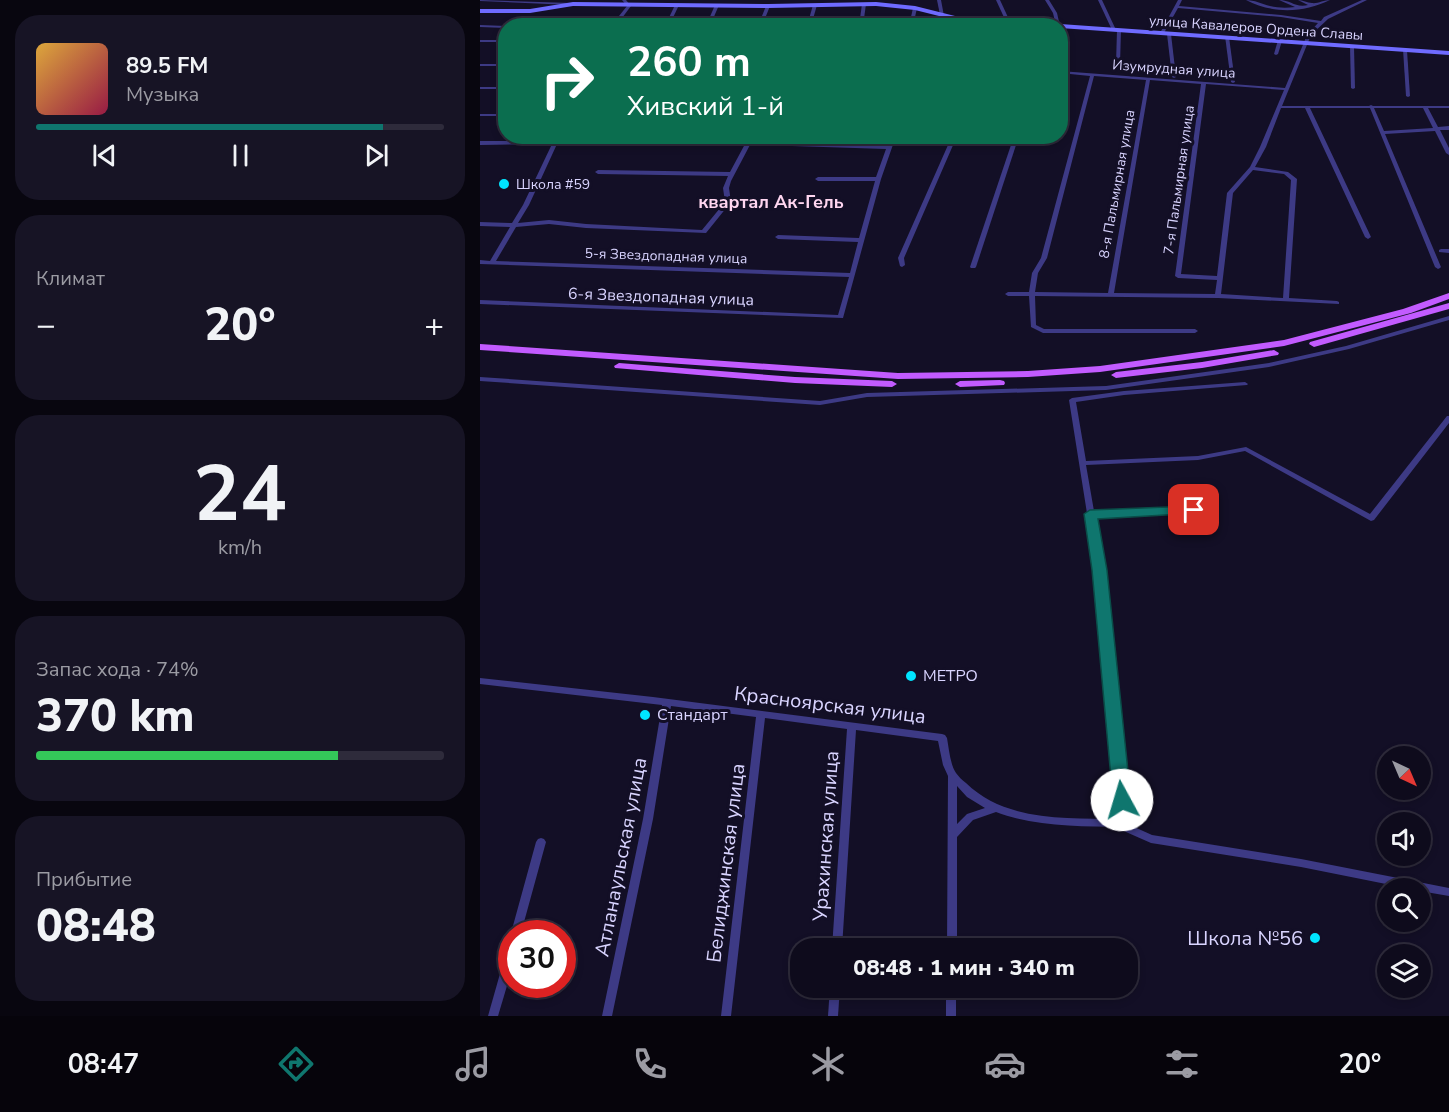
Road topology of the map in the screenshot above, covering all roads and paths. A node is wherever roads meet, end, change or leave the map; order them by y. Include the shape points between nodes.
1 (480, 0) edge
2 (939, 0) edge
3 (998, 0) edge
4 (1047, 0) edge
5 (1100, 0) edge
6 (1180, 0) edge
7 (1248, 0) edge
8 (1281, 0) edge
9 (1299, 0) edge
10 (1328, 0) edge
11 (1365, 0) edge
12 (1320, 1) edge
13 (625, 2) edge
14 (825, 2) edge
15 (874, 2) edge
16 (673, 3) edge
17 (775, 3) edge
18 (573, 4) junction
19 (721, 4) edge
20 (864, 4) junction
21 (815, 5) junction
22 (1312, 5) junction
23 (768, 6) junction
24 (1177, 7) junction
25 (915, 8) junction
26 (1301, 9) junction
27 (480, 11) edge
28 (942, 15) junction
29 (620, 18) edge
30 (669, 18) edge
31 (713, 18) edge
32 (763, 18) edge
33 (811, 18) edge
34 (862, 18) edge
35 (913, 18) edge
36 (950, 18) edge
37 (1007, 18) edge
38 (1057, 18) edge
39 (1320, 22) junction
40 (480, 26) edge
41 (1068, 26) edge
42 (498, 27) edge
43 (1117, 30) junction
44 (1166, 33) junction
45 (1227, 38) junction
46 (480, 41) edge
47 (498, 41) edge
48 (1280, 41) junction
49 (1306, 43) junction
50 (1352, 46) junction
51 (1405, 50) junction
52 (1449, 53) edge
53 (1276, 54) dead end
54 (1118, 64) dead end
55 (480, 65) edge
56 (498, 65) edge
57 (1068, 73) edge
58 (1092, 75) junction
59 (1174, 77) dead end
60 (1148, 79) junction
61 (1233, 82) dead end
62 (1204, 83) junction
63 (480, 88) edge
64 (498, 88) edge
65 (1353, 88) dead end
66 (1286, 89) junction
67 (1408, 96) dead end
68 (1371, 106) junction
69 (1280, 107) junction
70 (1425, 107) junction
71 (1449, 107) edge
72 (1307, 108) junction
73 (480, 115) edge
74 (498, 115) edge
75 (1449, 128) edge
76 (1436, 129) junction
77 (1382, 133) junction
78 (498, 142) edge
79 (480, 143) edge
80 (554, 144) edge
81 (748, 144) edge
82 (792, 144) dead end
83 (890, 144) edge
84 (951, 144) edge
85 (1014, 144) edge
86 (888, 148) junction
87 (1449, 153) edge
88 (1252, 168) junction
89 (598, 172) dead end
90 (732, 174) junction
91 (818, 178) dead end
92 (878, 179) junction
93 (480, 224) edge
94 (514, 225) junction
95 (778, 237) dead end
96 (1368, 237) dead end
97 (861, 240) junction
98 (1441, 251) dead end
99 (1449, 251) edge
100 (480, 262) edge
101 (492, 262) junction
102 (902, 265) dead end
103 (973, 267) dead end
104 (1438, 267) dead end
105 (852, 275) junction
106 (1218, 278) junction
107 (1031, 292) junction
108 (1008, 294) dead end
109 (1111, 294) junction
110 (1218, 296) junction
111 (1449, 296) edge
112 (1286, 300) junction
113 (480, 302) edge
114 (1337, 303) dead end
115 (1449, 306) edge
116 (1449, 318) edge
117 (1195, 331) dead end
118 (480, 347) edge
119 (480, 355) edge
120 (480, 379) edge
121 (1245, 384) dead end
122 (1449, 418) edge
123 (1082, 463) junction
124 (1215, 509) dead end
125 (1090, 514) junction
126 (480, 681) edge
127 (667, 703) junction
128 (761, 714) junction
129 (852, 726) junction
130 (952, 777) junction
131 (994, 808) junction
132 (1124, 823) junction
133 (952, 836) junction
134 (540, 842) dead end
135 (1449, 892) edge
136 (519, 920) edge
137 (838, 938) edge
138 (952, 938) edge
139 (499, 998) edge
140 (834, 998) edge
141 (951, 998) edge
142 (494, 1016) edge
143 (608, 1016) edge
144 (726, 1016) edge
145 (833, 1016) edge
146 (951, 1016) edge

1 - 18 street
2 - 28 street
3 - 37 street
4 - 38 street
5 - 43 street
6 - 24 street
7 - 26 street via 1273,10
8 - 26 street
9 - 22 street
10 - 12 street
11 - 39 street
12 - 22 street
13 - 16 street
13 - 18 street
13 - 29 street via 629,6
14 - 20 street
14 - 21 street
15 - 20 street
15 - 25 street
16 - 19 street
16 - 30 street
17 - 21 street
17 - 23 street
18 - 27 street via 530,11
19 - 23 street
19 - 31 street
20 - 34 street
21 - 33 street
22 - 26 street
23 - 32 street
24 - 39 street
24 - 44 street
25 - 28 street
25 - 35 street
28 - 36 street
39 - 49 street
40 - 42 street
41 - 43 street, улица Кавалеров Ордена Славы
43 - 44 street, улица Кавалеров Ордена Славы
43 - 54 street
44 - 45 street, улица Кавалеров Ордена Славы
44 - 59 street
45 - 48 street, улица Кавалеров Ордена Славы
45 - 61 street
46 - 47 street
48 - 49 street, улица Кавалеров Ордена Славы
48 - 53 street
49 - 50 street, улица Кавалеров Ордена Славы
49 - 66 street
50 - 51 street, улица Кавалеров Ордена Славы
50 - 65 street
51 - 52 street, улица Кавалеров Ордена Славы
51 - 67 street
55 - 56 street
57 - 58 street, Изумрудная улица
58 - 60 street, Изумрудная улица
58 - 107 street via 1044,258 1035,267
60 - 62 street, Изумрудная улица
60 - 109 street, 8-я Пальмирная улица
62 - 66 street, Изумрудная улица
62 - 106 street, 7-я Пальмирная улица via 1178,276
63 - 64 street
66 - 69 street
68 - 70 street
68 - 72 street
68 - 77 street
69 - 72 street
69 - 88 street
70 - 71 street
70 - 76 street
72 - 96 street
73 - 74 street
75 - 76 street
76 - 77 street
76 - 87 street
77 - 104 street
78 - 79 street
80 - 94 street
81 - 90 street
82 - 86 street
83 - 86 street
84 - 102 street via 901,258
85 - 103 street
86 - 92 street
88 - 106 street via 1227,198
88 - 112 street via 1294,179
89 - 90 street
90 - 94 street via 726,188 728,202 704,232 549,222
91 - 92 street
92 - 97 street
93 - 94 street
94 - 101 street
95 - 97 street
97 - 105 street
98 - 99 street
100 - 101 street, 5-я Звездопадная улица
101 - 105 street, 5-я Звездопадная улица
105 - 113 street, 6-я Звездопадная улица via 841,317
106 - 110 street
107 - 108 street
107 - 109 street
107 - 117 street via 1033,326 1043,332
109 - 110 street
110 - 112 street
111 - 118 main road via 1284,343 1100,369 1028,374 898,376
112 - 114 street
115 - 119 main road via 1275,352 1145,372 1029,381 848,383
116 - 120 street via 1347,348 1269,365 1106,388 886,394 820,403
121 - 123 street via 1072,400
122 - 123 street via 1371,518 1246,449 1198,458
123 - 125 street
124 - 125 street
125 - 132 street via 1100,570
126 - 127 street, Красноярская улица
127 - 128 street, Красноярская улица
127 - 143 street, Атланаульская улица
128 - 129 street, Красноярская улица
128 - 144 street, Белиджинская улица
129 - 130 street, Красноярская улица via 942,738
129 - 137 street, Урахинская улица
130 - 131 street
130 - 133 street
131 - 132 street via 1044,820
131 - 133 street via 970,817
132 - 135 street via 1151,839
133 - 138 street
134 - 136 street
139 - 142 street
140 - 145 street
141 - 146 street

